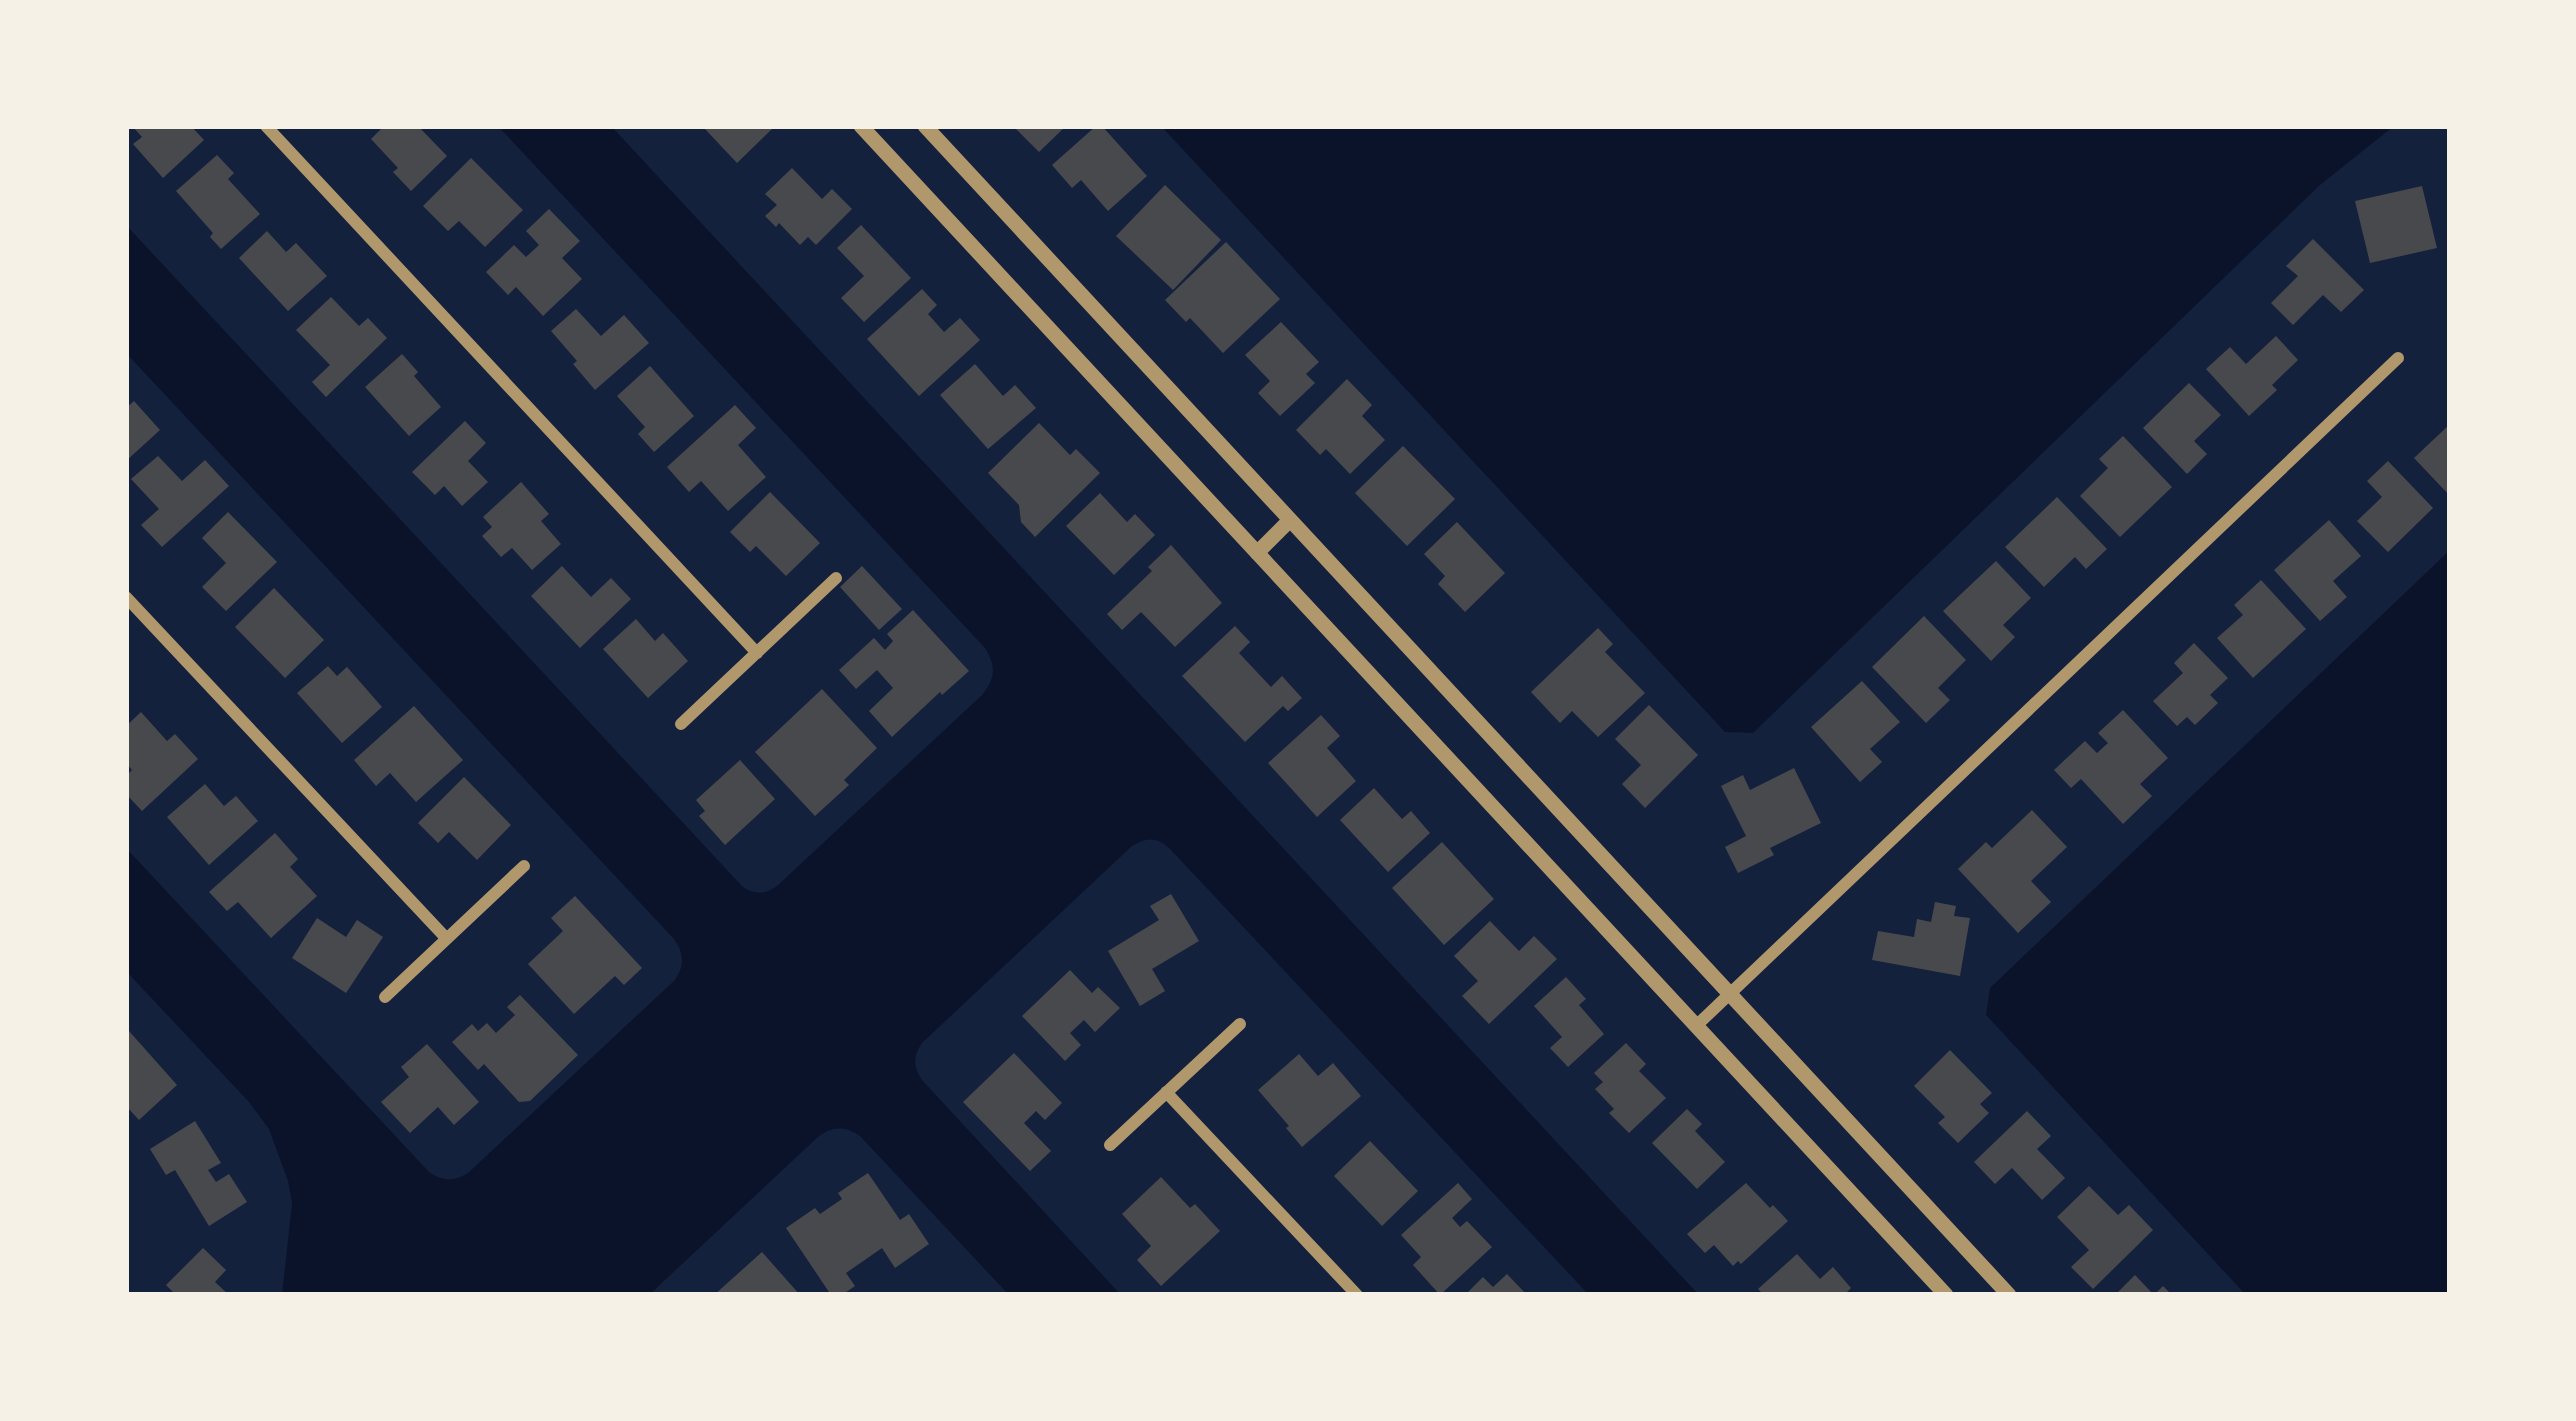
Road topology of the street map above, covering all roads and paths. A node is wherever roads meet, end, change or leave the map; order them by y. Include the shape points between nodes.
1 (266, 126) edge
2 (861, 126) edge
3 (925, 126) edge
4 (2398, 358) dead end
5 (1290, 520) junction
6 (1256, 553) junction
7 (836, 578) dead end
8 (126, 597) edge
9 (757, 653) junction
10 (682, 724) dead end
11 (524, 866) dead end
12 (446, 938) junction
13 (1730, 993) junction
14 (385, 997) dead end
15 (1240, 1024) dead end
16 (1696, 1026) junction
17 (1166, 1092) junction
18 (1110, 1145) dead end
19 (1357, 1295) edge
20 (1946, 1295) edge
21 (2009, 1295) edge

1 - 9 street
2 - 6 street
3 - 5 street
4 - 13 street
5 - 6 street
5 - 13 street
6 - 16 street
7 - 9 street
8 - 12 street
9 - 10 street
11 - 12 street
12 - 14 street
13 - 16 street
13 - 21 street
15 - 17 street
16 - 20 street
17 - 18 street
17 - 19 street

